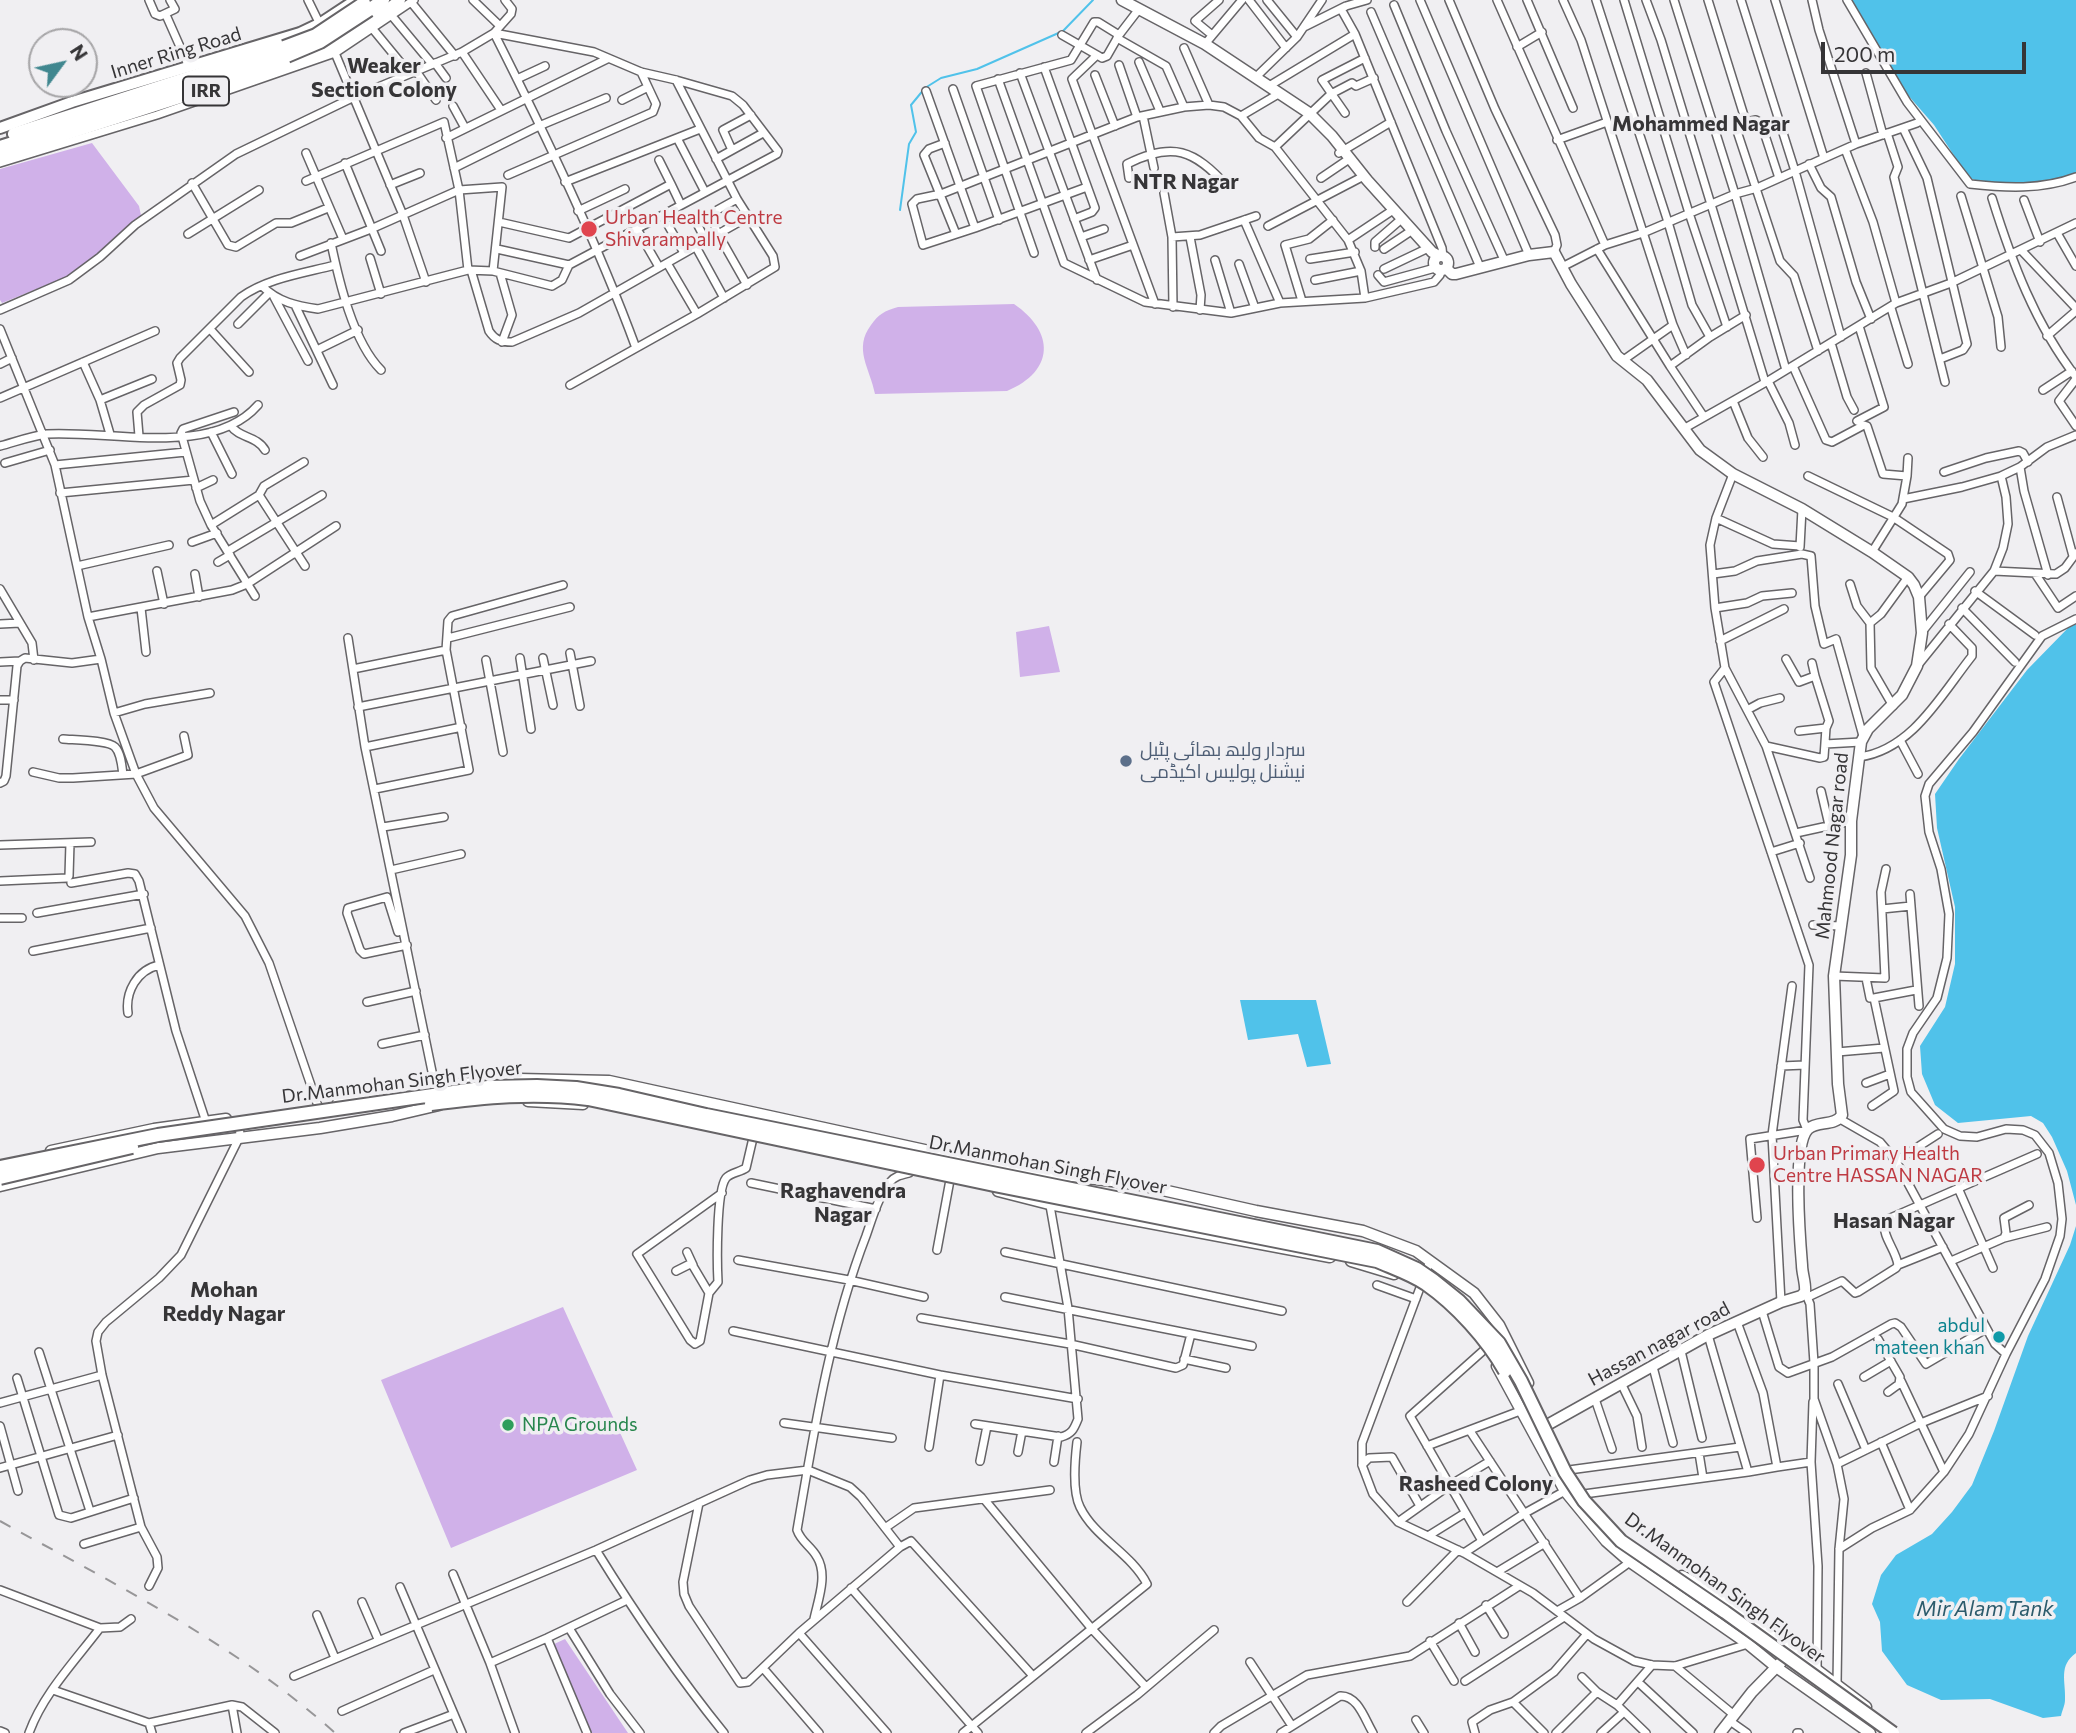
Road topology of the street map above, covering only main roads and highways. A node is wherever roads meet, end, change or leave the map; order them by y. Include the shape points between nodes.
1 (356, 0) edge
2 (368, 0) edge
3 (383, 0) edge
4 (408, 1) edge
5 (341, 5) edge
6 (0, 128) edge
7 (0, 138) edge
8 (0, 147) edge
9 (0, 156) edge
10 (0, 1165) edge
11 (0, 1178) edge
12 (1882, 1733) edge
13 (1893, 1733) edge

1 - 5 main road, Inner Ring Road / IRR
2 - 7 highway, bridge via 302,41
3 - 8 highway, bridge via 304,50
4 - 9 main road, IRR via 334,51
5 - 6 main road, Inner Ring Road / IRR via 321,23 300,33
10 - 13 highway, Dr.Manmohan Singh Flyover, bridge via 208,1127 488,1087 554,1086 619,1095 1377,1251 1433,1280 1499,1343 1565,1472 1584,1501 1621,1541
11 - 12 highway, Dr.Manmohan Singh Flyover, bridge via 178,1139 493,1096 553,1095 1377,1261 1423,1282 1471,1325 1499,1359 1579,1504 1612,1541

